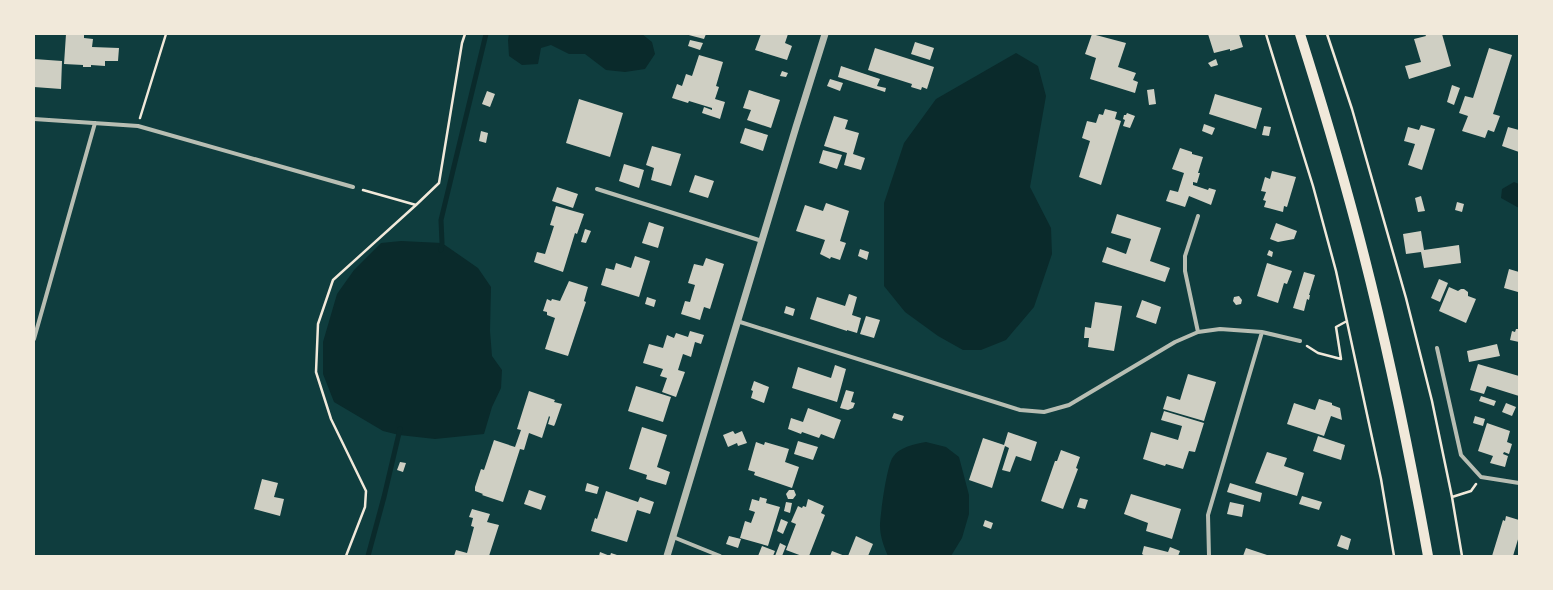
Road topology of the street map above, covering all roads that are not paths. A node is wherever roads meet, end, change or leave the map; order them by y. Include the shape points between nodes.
1 (825, 34) edge
2 (1300, 34) edge
3 (34, 119) edge
4 (95, 123) junction
5 (353, 187) road end
6 (597, 189) dead end
7 (1198, 216) dead end
8 (762, 241) junction
9 (737, 321) junction
10 (1198, 332) junction
11 (1262, 332) junction
12 (34, 339) edge
13 (1300, 341) road end
14 (1436, 348) dead end
15 (1519, 483) edge
16 (673, 537) junction
17 (667, 556) edge
18 (720, 556) edge
19 (1208, 556) edge
20 (1428, 556) edge

1 - 8 street
2 - 20 main road via 1366,264 1408,450
3 - 4 street
4 - 5 street via 138,126
4 - 12 street
6 - 8 street
7 - 10 street via 1184,271
8 - 9 street
9 - 10 street via 1020,410 1044,412 1069,405 1175,342
9 - 16 street
10 - 11 street via 1220,329
11 - 13 street
11 - 19 street via 1208,515
14 - 15 street via 1462,455 1481,477
16 - 17 street
16 - 18 street

